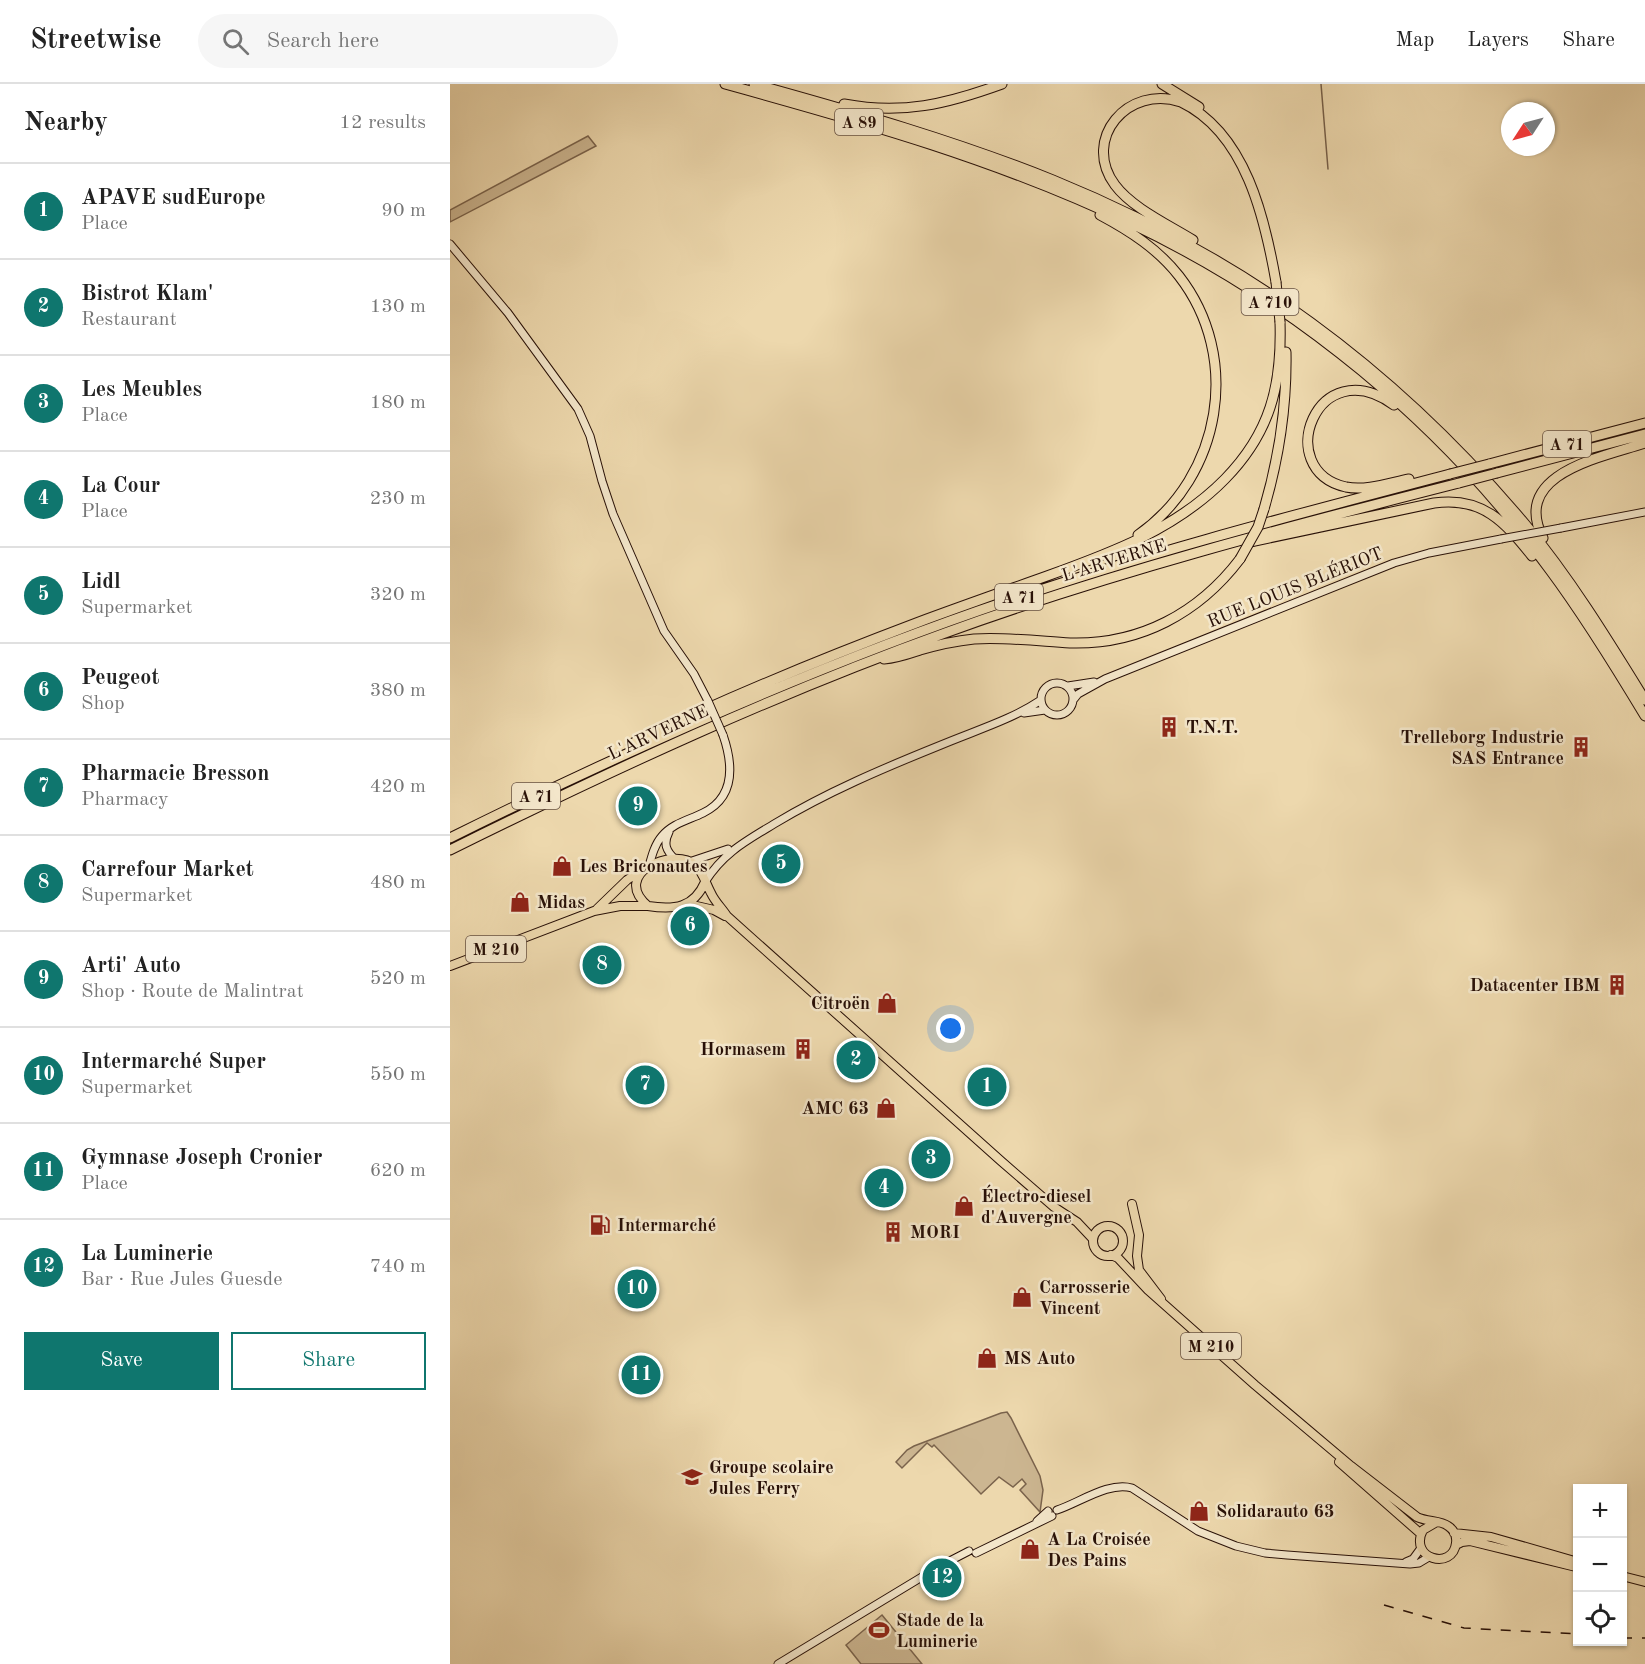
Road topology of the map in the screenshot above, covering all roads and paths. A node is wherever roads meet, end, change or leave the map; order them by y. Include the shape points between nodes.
1 (725, 84) edge
2 (754, 84) edge
3 (1002, 84) edge
4 (1162, 84) edge
5 (800, 97) junction
6 (1050, 188) junction
7 (450, 244) edge
8 (1228, 266) junction
9 (1279, 284) junction
10 (1283, 324) junction
11 (1645, 423) edge
12 (1425, 428) junction
13 (1645, 434) edge
14 (1645, 443) edge
15 (1450, 474) junction
16 (1645, 512) edge
17 (1238, 540) junction
18 (1086, 562) junction
19 (1553, 562) junction
20 (1593, 633) junction
21 (870, 661) junction
22 (1105, 679) junction
23 (1068, 686) junction
24 (1074, 699) junction
25 (1041, 700) junction
26 (1645, 700) edge
27 (1046, 710) junction
28 (1645, 716) edge
29 (1010, 717) junction
30 (603, 764) junction
31 (670, 829) junction
32 (450, 838) edge
33 (742, 843) junction
34 (450, 850) edge
35 (676, 860) junction
36 (689, 862) junction
37 (646, 867) junction
38 (705, 882) junction
39 (688, 904) junction
40 (648, 906) junction
41 (594, 911) junction
42 (727, 916) junction
43 (450, 966) edge
44 (1132, 1204) dead end
45 (1077, 1222) junction
46 (1101, 1228) junction
47 (1093, 1239) junction
48 (1121, 1247) junction
49 (1111, 1255) junction
50 (1131, 1270) junction
51 (1165, 1306) junction
52 (1294, 1419) junction
53 (1435, 1523) junction
54 (1454, 1533) junction
55 (1421, 1534) junction
56 (1455, 1545) junction
57 (1421, 1548) junction
58 (973, 1552) junction
59 (1430, 1557) junction
60 (1573, 1561) edge
61 (1403, 1562) junction
62 (1573, 1566) edge
63 (1627, 1578) edge
64 (1645, 1582) edge
65 (778, 1664) edge
66 (784, 1664) edge

1 - 6 highway, A 89 via 918,140
2 - 5 highway
3 - 5 highway via 941,104 903,109 868,108
4 - 9 highway via 1208,114 1244,159 1266,212
5 - 8 highway, A 710 via 939,139 1053,180 1153,225
6 - 12 highway, A 710 via 1158,236 1258,294 1337,350
6 - 18 highway via 1130,232 1164,258 1199,308 1215,363 1211,432 1187,486 1141,533
7 - 31 main road, bridge via 508,313 578,409 613,514 664,631 694,674 723,735 731,767 725,790 710,808
8 - 9 highway via 1135,203 1112,180 1105,163 1104,141 1113,120 1130,104 1150,97 1181,102 1226,141 1245,170 1254,194
8 - 19 highway, A 710 via 1318,326 1398,390 1470,461
9 - 10 highway
10 - 18 highway via 1276,391 1263,426 1244,458 1184,513 1117,551
10 - 21 highway, bridge via 1286,391 1272,483 1255,532 1240,559 1198,603 1176,618 1117,639 975,639
11 - 15 highway, L'ARVERNE / A 71, bridge
12 - 15 highway via 1376,394 1347,391 1318,407 1309,425 1308,447 1322,474 1346,487 1368,488
12 - 20 highway, A 710 via 1512,520
13 - 17 highway, L'ARVERNE / A 71, bridge
14 - 19 highway via 1576,466 1548,484 1536,515
15 - 30 highway, L'ARVERNE / A 71 via 1179,547 1004,602 789,682
16 - 22 main road, RUE LOUIS BLÉRIOT, bridge via 1447,549 1394,563
17 - 20 highway via 1251,543 1434,503 1471,504 1489,512 1511,531
17 - 21 highway, L'ARVERNE / A 71 via 1048,597
18 - 30 highway via 787,674 676,722 610,755
19 - 26 highway, A 710
20 - 28 highway, A 710
21 - 34 highway, L'ARVERNE / A 71 via 704,730
22 - 23 main road
22 - 24 main road
23 - 24 main road
23 - 25 main road via 1058,682 1048,686
24 - 27 main road via 1062,714
25 - 27 main road
25 - 29 main road
27 - 29 main road
29 - 33 main road via 816,799
30 - 32 highway, L'ARVERNE / A 71
31 - 35 main road via 665,845
31 - 37 main road
33 - 36 main road
33 - 38 main road via 723,858
35 - 36 main road
35 - 37 main road
36 - 38 main road
37 - 40 main road via 637,880 637,890
37 - 41 main road, M 210
38 - 39 main road via 698,896
38 - 42 main road
39 - 40 main road via 669,908
39 - 42 main road
40 - 41 main road, M 210
41 - 43 main road, M 210
42 - 45 main road via 1054,1207
44 - 51 main road via 1139,1235 1139,1270
45 - 46 main road
45 - 47 main road
46 - 47 main road
46 - 48 main road via 1117,1229 1122,1237
47 - 49 main road via 1101,1254
48 - 49 main road
48 - 50 main road, M 210
49 - 50 main road, M 210
50 - 51 main road, M 210
51 - 52 main road, M 210
52 - 53 main road, M 210 via 1417,1517
52 - 55 main road, M 210
53 - 54 main road via 1446,1525
53 - 55 main road
54 - 56 main road
54 - 60 main road via 1491,1537
55 - 57 main road
56 - 59 main road via 1447,1557
56 - 62 main road via 1470,1541
57 - 59 main road
57 - 61 main road via 1413,1559
58 - 61 main road via 1052,1512 1119,1486 1127,1487 1198,1531 1236,1546 1265,1553
58 - 65 main road via 940,1566
58 - 66 main road
59 - 61 main road via 1415,1564
63 - 64 main road

